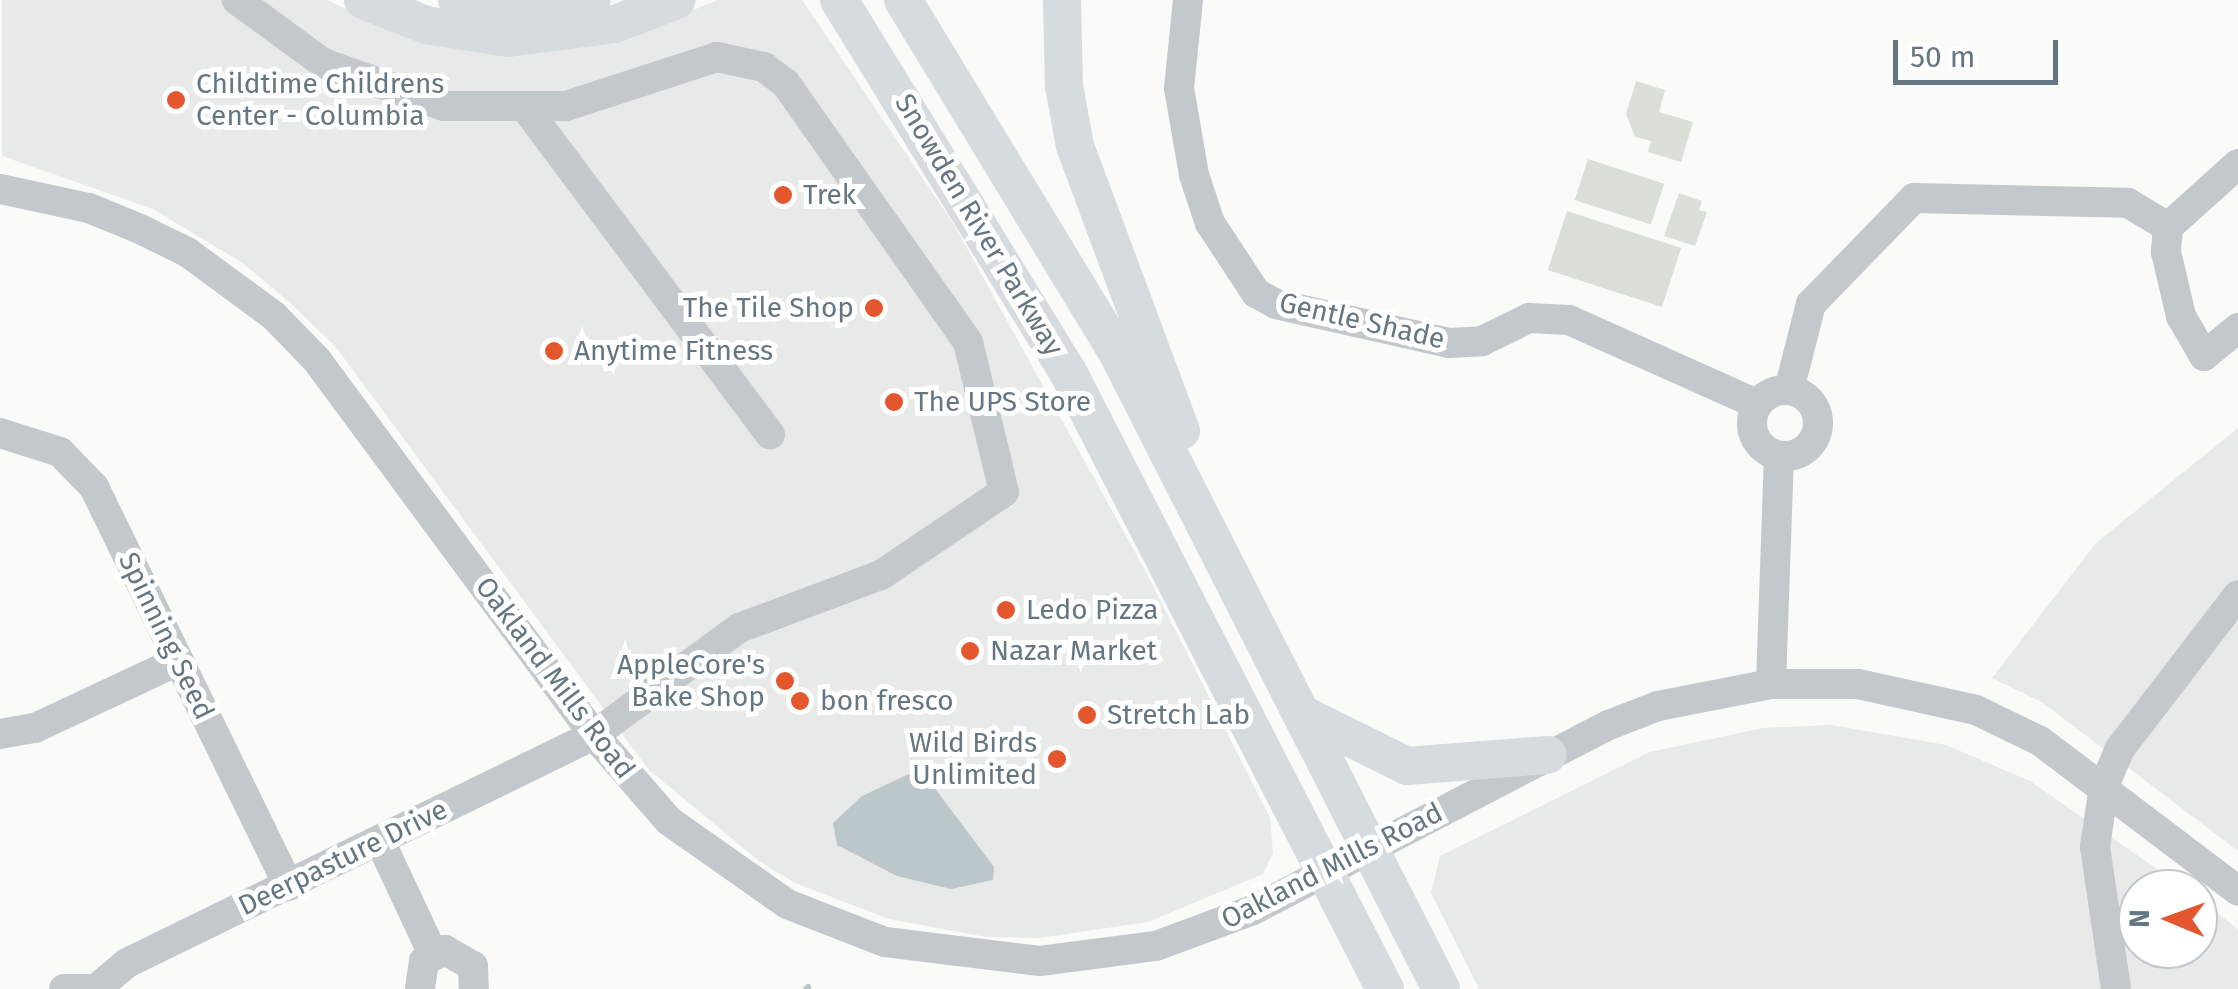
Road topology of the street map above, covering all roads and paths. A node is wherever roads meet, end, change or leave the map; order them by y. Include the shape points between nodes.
1 (237, 0) edge
2 (363, 0) edge
3 (456, 0) edge
4 (592, 0) edge
5 (677, 0) edge
6 (839, 0) edge
7 (903, 0) edge
8 (1062, 0) edge
9 (1188, 0) edge
10 (528, 111) junction
11 (2238, 164) edge
12 (0, 189) edge
13 (2168, 227) junction
14 (2238, 328) edge
15 (1789, 390) junction
16 (1757, 404) junction
17 (0, 433) edge
18 (770, 435) dead end
19 (1779, 456) junction
20 (1220, 547) junction
21 (2238, 596) edge
22 (178, 661) junction
23 (1771, 684) junction
24 (1304, 715) junction
25 (0, 734) edge
26 (594, 735) junction
27 (1548, 755) junction
28 (2104, 786) junction
29 (380, 840) junction
30 (1369, 846) junction
31 (1325, 871) junction
32 (289, 886) junction
33 (2238, 890) edge
34 (432, 954) junction
35 (64, 989) edge
36 (95, 989) edge
37 (420, 989) edge
38 (474, 989) edge
39 (1385, 989) edge
40 (1441, 989) edge
41 (2116, 989) edge

1 - 10 street via 286,42 372,84 444,106
2 - 5 main road via 426,25 508,38 614,24
3 - 4 main road via 524,8
6 - 31 main road, Snowden River Parkway via 1068,372
7 - 20 main road, Snowden River Parkway via 1097,316
8 - 20 main road via 1064,86 1075,146
9 - 16 street, Gentle Shade via 1179,88 1190,156 1210,223 1256,293 1276,304 1449,342 1482,341 1529,318 1569,320
10 - 18 street
10 - 26 street, Deerpasture Drive via 609,94 717,58 764,67 785,83 968,342 1004,492 881,574 738,628
11 - 13 street
12 - 26 street, Oakland Mills Road via 90,208 138,228 187,252 274,316 354,406
13 - 14 street via 2168,282 2204,356
13 - 15 street via 2128,203 1914,198 1810,304
15 - 16 street
15 - 19 street via 1810,401 1818,427 1804,450
16 - 19 street via 1754,435
17 - 22 street, Spinning Seed via 60,452 94,487
19 - 23 street
20 - 24 main road, Snowden River Parkway
21 - 28 street via 2120,750
22 - 25 street via 35,728
22 - 32 street, Spinning Seed
23 - 27 street, Oakland Mills Road via 1658,706
23 - 28 street, Oakland Mills Road via 1858,684 1976,710 2040,741
24 - 27 main road via 1407,766
24 - 30 main road, Snowden River Parkway
26 - 29 street, Deerpasture Drive
26 - 31 street, Oakland Mills Road via 669,821 747,880 831,924 930,951 1040,960 1156,946 1253,910
27 - 30 street, Oakland Mills Road
28 - 33 street, Oakland Mills Road
28 - 41 street via 2095,847
29 - 32 street, Deerpasture Drive
29 - 34 street
30 - 31 street, Oakland Mills Road
30 - 40 main road, Snowden River Parkway
31 - 39 main road, Snowden River Parkway
32 - 36 street, Deerpasture Drive via 127,963
34 - 37 street via 420,967
34 - 38 street via 465,957
35 - 36 street, Deerpasture Drive

